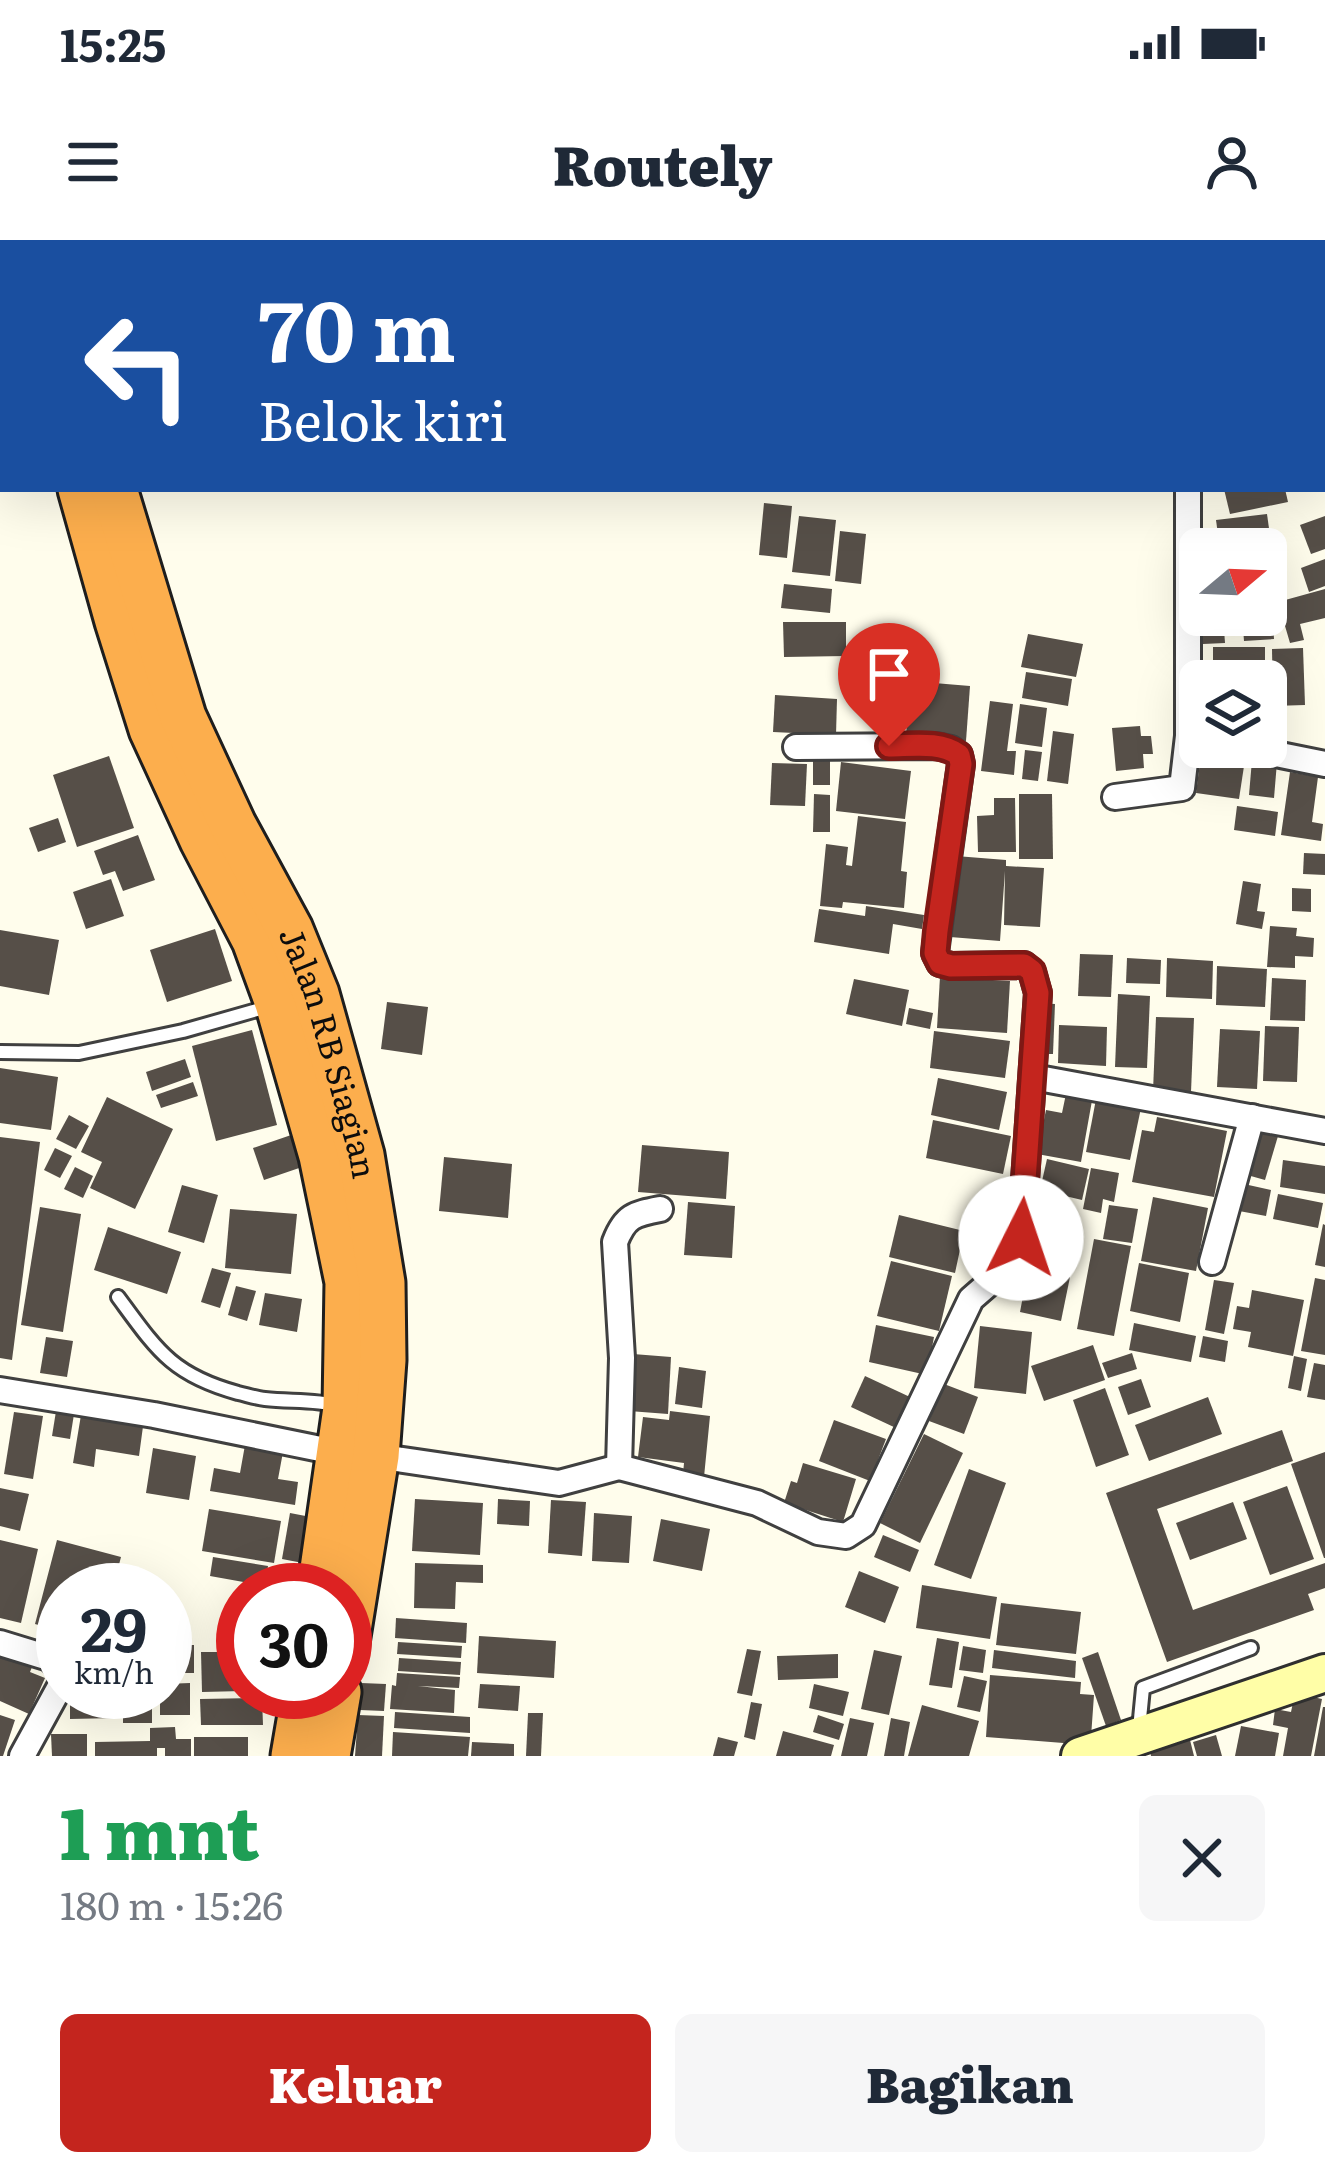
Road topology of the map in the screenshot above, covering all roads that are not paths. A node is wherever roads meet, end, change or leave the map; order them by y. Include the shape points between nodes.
1 (83, 492) edge
2 (114, 492) edge
3 (1188, 492) edge
4 (113, 543) junction
5 (1192, 660) edge
6 (168, 723) junction
7 (796, 747) dead end
8 (1287, 756) edge
9 (1325, 764) edge
10 (1187, 768) edge
11 (1115, 797) dead end
12 (278, 1004) junction
13 (0, 1052) edge
14 (1033, 1077) junction
15 (1252, 1118) junction
16 (1325, 1131) edge
17 (660, 1210) dead end
18 (1212, 1262) dead end
19 (118, 1298) dead end
20 (0, 1390) edge
21 (346, 1408) junction
22 (358, 1454) junction
23 (619, 1467) junction
24 (328, 1563) edge
25 (351, 1563) edge
26 (0, 1643) edge
27 (1251, 1648) dead end
28 (36, 1654) edge
29 (1325, 1673) edge
30 (42, 1719) edge
31 (300, 1719) edge
32 (333, 1719) edge
33 (1138, 1736) junction
34 (22, 1756) edge
35 (294, 1756) edge
36 (327, 1756) edge
37 (1080, 1756) edge

1 - 4 highway, Jalan RB Siagian
2 - 4 highway, Jalan RB Siagian
3 - 5 street
4 - 6 highway, Jalan RB Siagian
6 - 12 highway, Jalan RB Siagian via 203,840
6 - 22 highway, Jalan RB Siagian via 298,951 361,1155 382,1283 383,1360
7 - 14 street via 935,746 959,755 935,953 951,966 1032,971
8 - 9 street
10 - 11 street via 1182,788
12 - 13 lane via 80,1054
12 - 21 highway, Jalan RB Siagian via 348,1282
14 - 15 street
14 - 23 street via 1021,1238 1009,1267 970,1299 863,1525 846,1536 818,1532 757,1503
15 - 16 street
15 - 18 street
17 - 23 street via 636,1214 615,1242
19 - 21 lane via 185,1373 264,1400
20 - 22 street
21 - 22 highway, Jalan RB Siagian
22 - 23 street via 559,1484
22 - 24 highway, Jalan RB Siagian
22 - 25 highway, Jalan RB Siagian
26 - 28 street
27 - 33 lane via 1144,1688
29 - 33 street
30 - 34 street
31 - 35 highway
32 - 36 highway
33 - 37 street

